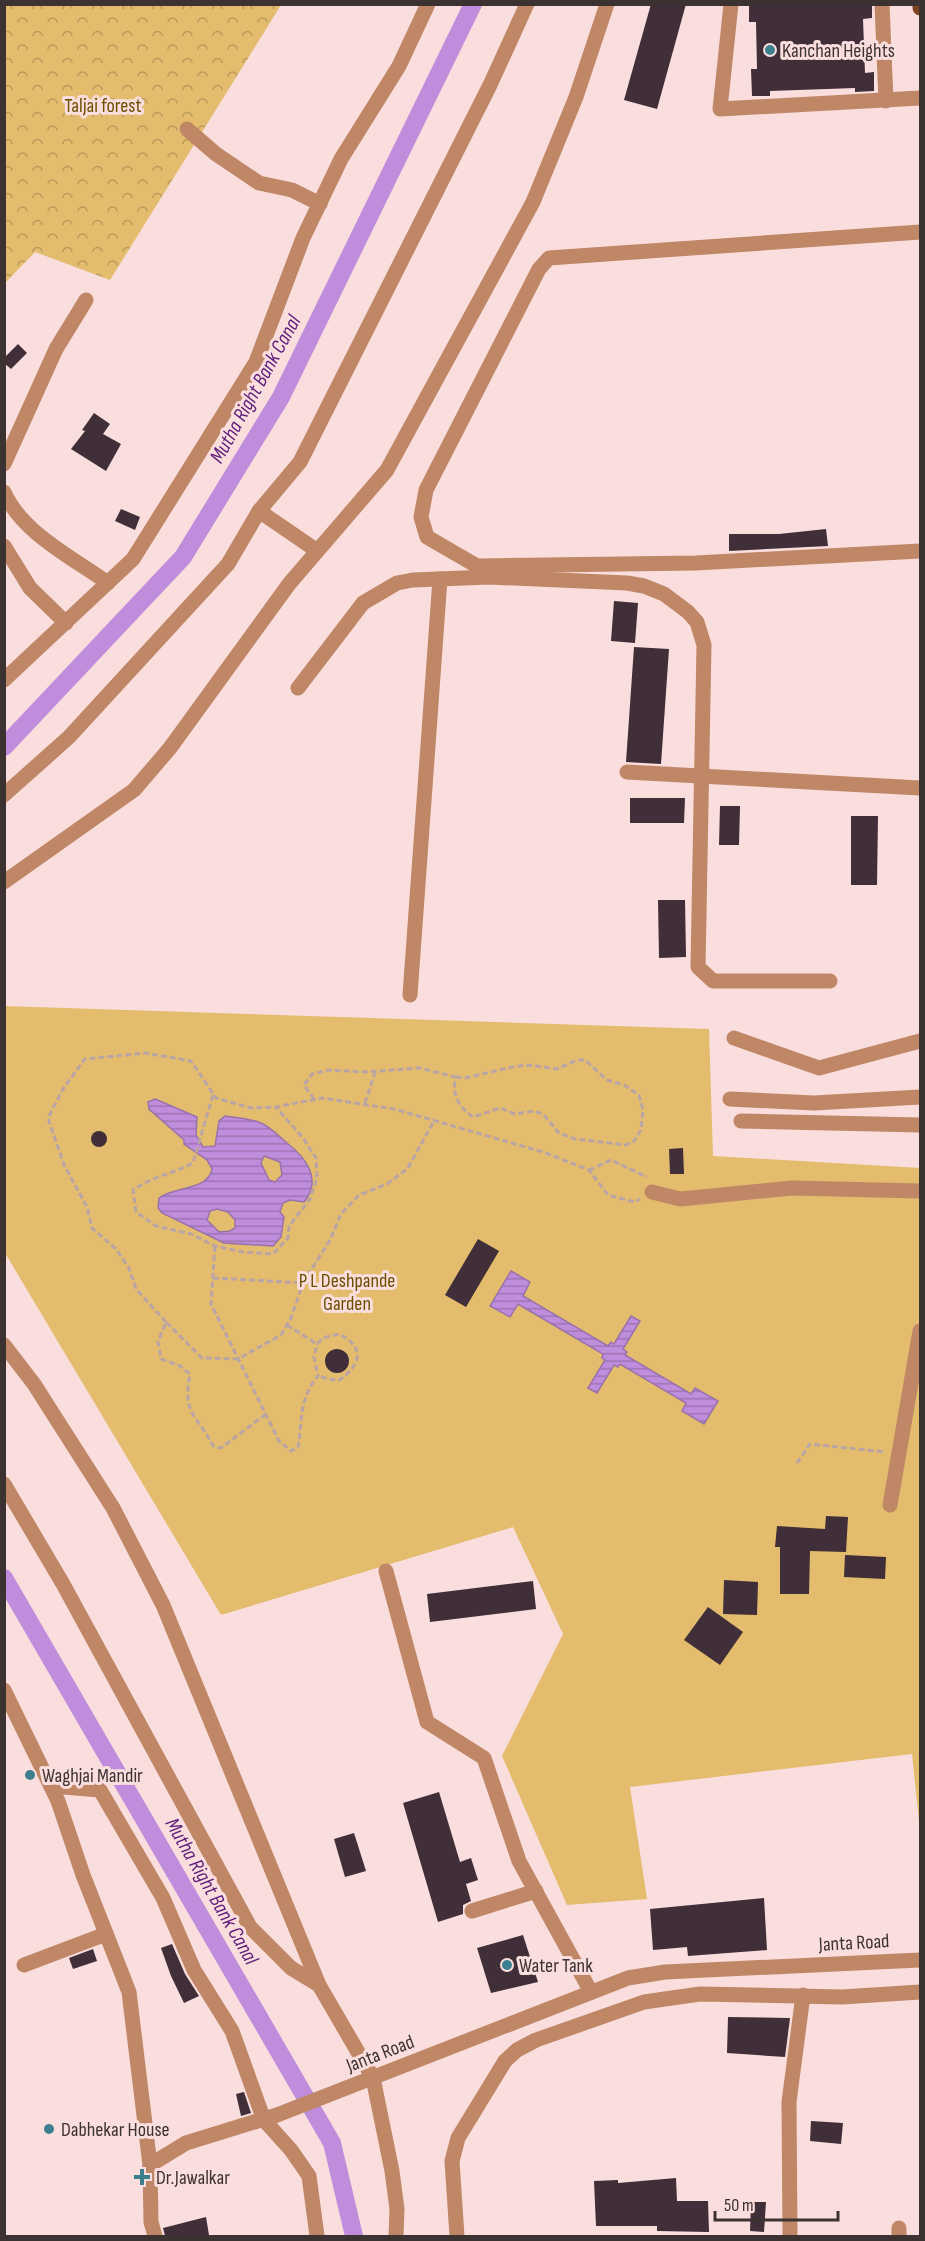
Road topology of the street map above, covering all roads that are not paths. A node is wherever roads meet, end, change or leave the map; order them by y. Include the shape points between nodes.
1 (428, 4) edge
2 (527, 4) edge
3 (607, 4) edge
4 (731, 4) edge
5 (882, 4) edge
6 (921, 98) edge
7 (886, 101) junction
8 (187, 129) dead end
9 (320, 204) junction
10 (921, 232) edge
11 (86, 300) dead end
12 (4, 464) edge
13 (4, 492) edge
14 (259, 510) junction
15 (4, 546) edge
16 (316, 550) junction
17 (921, 551) edge
18 (440, 579) junction
19 (108, 583) junction
20 (66, 623) junction
21 (4, 680) edge
22 (298, 688) dead end
23 (627, 772) dead end
24 (701, 775) junction
25 (921, 788) edge
26 (4, 795) edge
27 (4, 882) edge
28 (830, 981) dead end
29 (410, 995) dead end
30 (734, 1038) dead end
31 (921, 1041) edge
32 (921, 1098) edge
33 (730, 1099) dead end
34 (741, 1121) dead end
35 (921, 1125) edge
36 (921, 1191) edge
37 (652, 1192) road end
38 (921, 1331) edge
39 (4, 1345) edge
40 (4, 1484) edge
41 (890, 1505) dead end
42 (386, 1571) dead end
43 (4, 1690) edge
44 (51, 1786) junction
45 (536, 1891) junction
46 (472, 1911) dead end
47 (106, 1934) junction
48 (921, 1960) edge
49 (24, 1965) dead end
50 (319, 1986) junction
51 (591, 1992) junction
52 (921, 1992) edge
53 (803, 1995) junction
54 (366, 2081) junction
55 (271, 2117) junction
56 (150, 2165) junction
57 (155, 2236) edge
58 (316, 2236) edge
59 (396, 2236) edge
60 (457, 2236) edge
61 (790, 2236) edge

1 - 9 street via 399,66 341,159
2 - 14 street via 300,462
3 - 16 street via 576,97 533,202 476,310 387,470
4 - 7 street via 720,109
5 - 7 street
6 - 7 street
8 - 9 street via 259,183 292,190
9 - 19 street via 256,362 133,558
10 - 17 street via 549,258 538,268 426,490 421,517 427,537 477,566 696,563
11 - 12 street via 56,349
13 - 19 street via 22,518
14 - 16 street
14 - 26 street via 228,564 69,737
15 - 20 street via 30,588
16 - 27 street via 259,621 170,748 134,790
18 - 22 street via 397,583 363,603
18 - 24 street via 489,577 627,583 664,594 688,612 703,635 704,645
18 - 29 street
19 - 20 street
20 - 21 street
23 - 24 street
24 - 25 street
24 - 28 street via 698,967 713,981
30 - 31 street via 819,1068
32 - 33 street via 814,1103
34 - 35 street
36 - 37 street via 792,1188 680,1199
38 - 41 street
39 - 50 street via 34,1384 113,1508 162,1605
40 - 50 street via 63,1584 250,1927 291,1968
42 - 45 street via 427,1722 484,1758 519,1861
43 - 44 street
44 - 47 street
44 - 55 street via 100,1790 163,1898 195,1970 232,2031
45 - 46 street
45 - 51 street
47 - 49 street
47 - 56 street via 129,1992
48 - 51 street, Janta Road via 665,1972 628,1978
50 - 54 street
51 - 54 street, Janta Road
52 - 53 street
53 - 60 street via 700,1994 644,2002 517,2050 505,2061 453,2151
53 - 61 street via 789,2102
54 - 55 street, Janta Road
54 - 59 street via 392,2171
55 - 56 street, Janta Road via 186,2143
55 - 58 street via 309,2176
56 - 57 street via 151,2222

